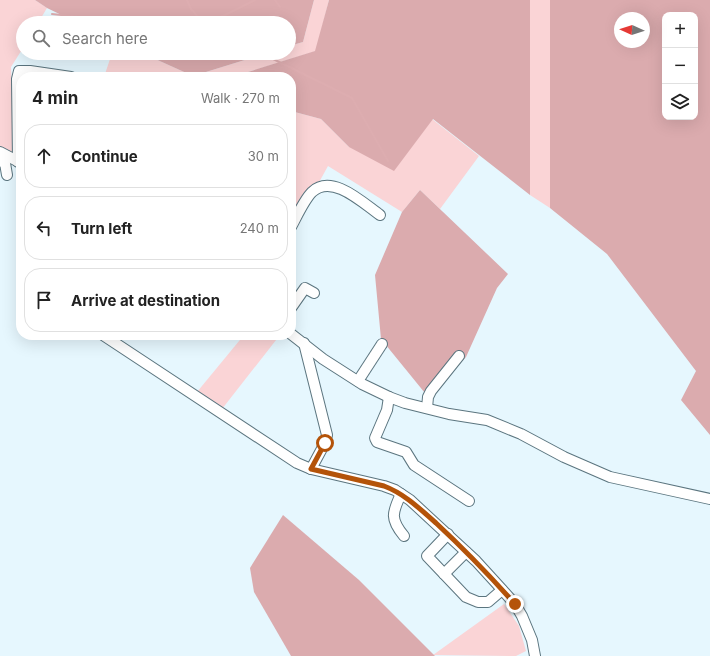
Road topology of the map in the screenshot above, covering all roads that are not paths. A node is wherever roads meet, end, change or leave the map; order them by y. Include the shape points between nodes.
1 (19, 72) edge
2 (37, 72) edge
3 (3, 158) edge
4 (16, 161) edge
5 (7, 175) dead end
6 (380, 215) dead end
7 (296, 218) edge
8 (314, 293) dead end
9 (296, 301) edge
10 (296, 338) edge
11 (110, 340) edge
12 (304, 344) junction
13 (382, 344) dead end
14 (458, 356) dead end
15 (358, 382) junction
16 (389, 397) junction
17 (427, 408) junction
18 (311, 469) junction
19 (402, 494) junction
20 (710, 499) edge
21 (469, 501) dead end
22 (448, 534) junction
23 (404, 536) dead end
24 (466, 552) junction
25 (444, 574) junction
26 (502, 590) junction
27 (535, 656) edge

1 - 2 street
3 - 4 street
3 - 5 street
6 - 7 street via 348,192 327,185 312,192
8 - 9 street via 306,288
10 - 12 street
11 - 18 street via 273,452
12 - 15 street
12 - 18 street via 327,435
13 - 15 street
14 - 17 street via 431,391
15 - 16 street
16 - 17 street
16 - 21 street via 387,410 375,438 377,442 406,452 414,465
17 - 20 street via 487,420 610,477
18 - 19 street via 384,486
19 - 22 street
19 - 23 street via 393,518
22 - 24 street
22 - 25 street via 427,556
24 - 25 street
24 - 26 street
25 - 26 street via 466,597 478,602 488,602
26 - 27 street via 522,616 532,640

